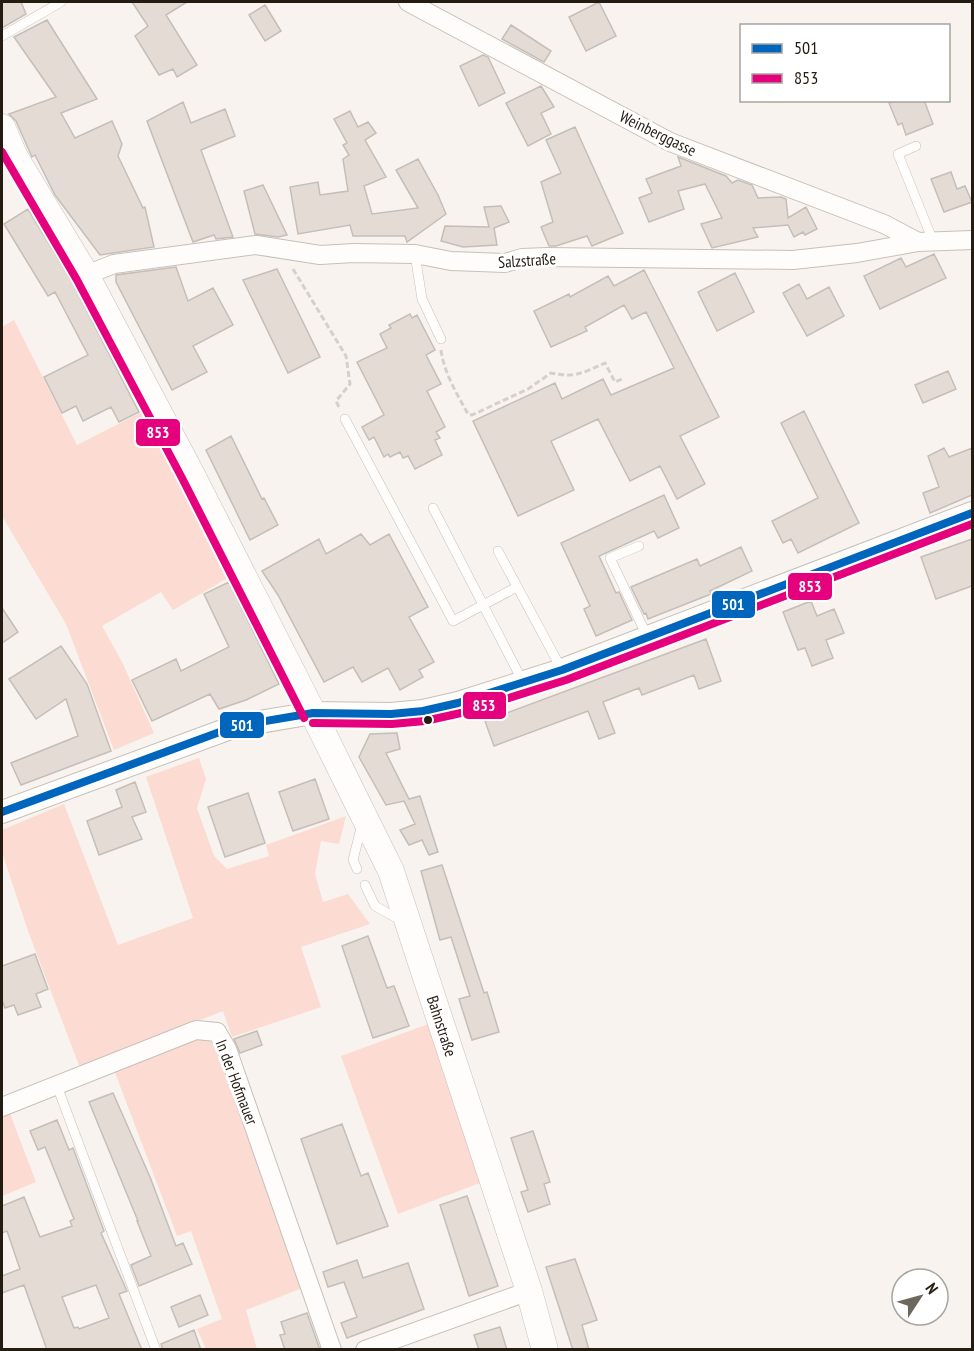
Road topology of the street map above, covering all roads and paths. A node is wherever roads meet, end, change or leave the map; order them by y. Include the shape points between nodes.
1 (61, 2) edge
2 (408, 2) edge
3 (2, 36) edge
4 (3, 139) edge
5 (916, 146) dead end
6 (972, 240) edge
7 (926, 241) junction
8 (291, 251) junction
9 (415, 254) junction
10 (86, 275) junction
11 (441, 339) joint
12 (622, 378) dead end
13 (336, 401) dead end
14 (345, 419) dead end
15 (433, 508) dead end
16 (972, 513) edge
17 (639, 546) dead end
18 (498, 551) dead end
19 (518, 587) junction
20 (483, 605) junction
21 (647, 637) junction
22 (562, 670) junction
23 (523, 682) junction
24 (313, 713) junction
25 (2, 812) edge
26 (364, 816) junction
27 (357, 869) dead end
28 (364, 885) dead end
29 (408, 924) junction
30 (57, 1086) junction
31 (2, 1107) edge
32 (529, 1291) junction
33 (156, 1350) edge
34 (332, 1350) edge
35 (365, 1350) edge
36 (544, 1350) edge

1 - 3 lane
2 - 7 street, Weinberggasse via 670,142
4 - 10 main road, Bahnstraße
5 - 7 lane via 898,154
6 - 7 street, Salzstraße
7 - 9 street, Salzstraße via 793,260 547,257 505,263 451,261
8 - 9 street, Salzstraße via 320,255
8 - 10 street, Salzstraße via 256,245 221,248 114,264
8 - 13 path via 293,270 346,356 350,384
9 - 11 lane via 422,299
10 - 24 main road, Bahnstraße
11 - 12 path via 442,359 454,388 472,415 551,374 578,375 605,363 615,382
14 - 20 lane via 453,621
15 - 20 lane
16 - 21 street
17 - 21 lane via 610,558
18 - 19 lane
19 - 20 lane
19 - 22 lane
20 - 23 lane
21 - 22 street
22 - 23 street
23 - 24 street via 423,711
24 - 25 street via 236,726
24 - 26 main road, Bahnstraße
26 - 27 lane via 353,860
26 - 29 main road, Bahnstraße via 391,871
28 - 29 lane via 375,906
29 - 32 main road, Bahnstraße
30 - 31 street, In der Hofmauer
30 - 33 lane
30 - 34 street, In der Hofmauer via 196,1030 217,1032 227,1049
32 - 35 street
32 - 36 main road, Bahnstraße

